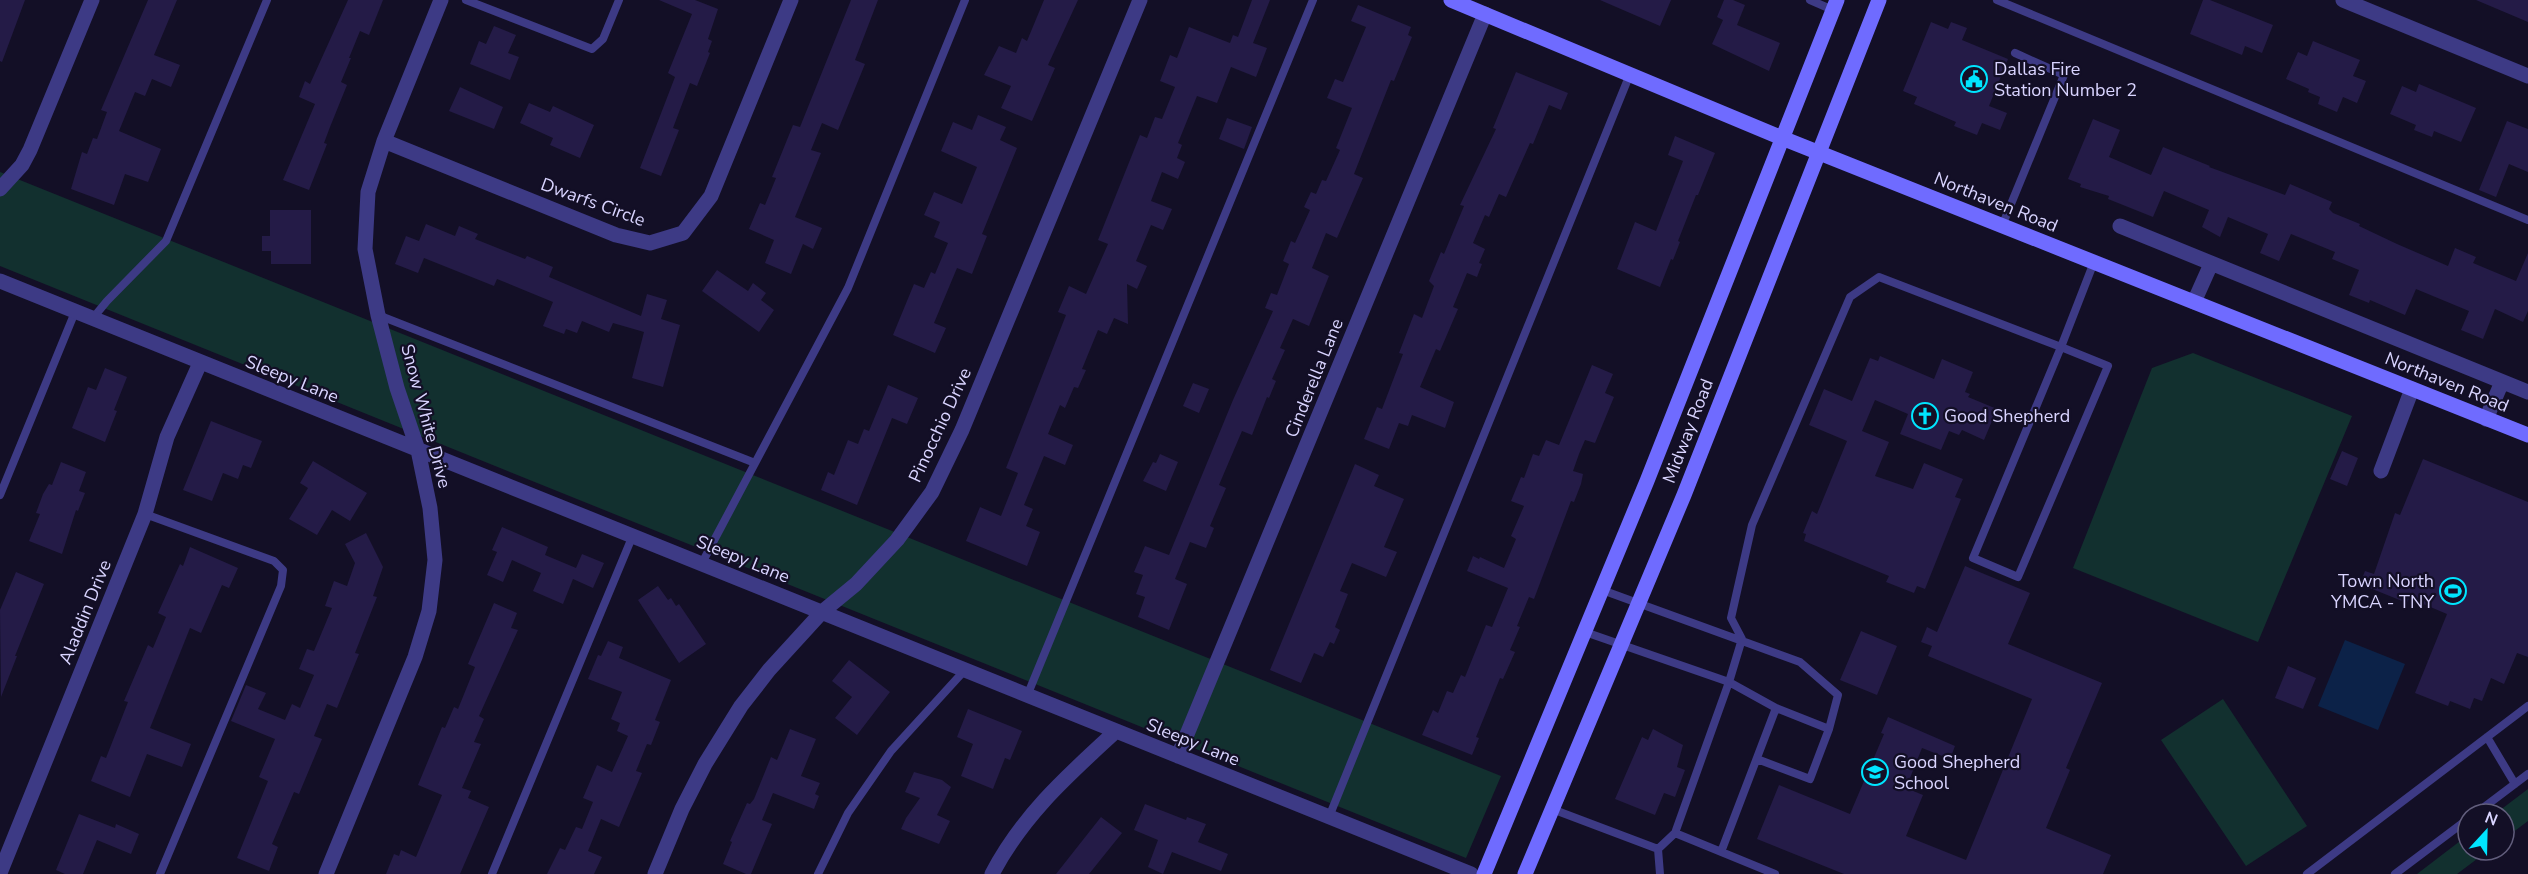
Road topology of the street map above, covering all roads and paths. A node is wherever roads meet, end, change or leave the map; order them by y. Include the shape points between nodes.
1 (92, 0) edge
2 (267, 0) edge
3 (441, 0) edge
4 (466, 0) edge
5 (619, 0) edge
6 (791, 0) edge
7 (965, 0) edge
8 (1140, 0) edge
9 (1313, 0) edge
10 (1451, 0) edge
11 (1810, 0) edge
12 (1880, 0) edge
13 (1997, 0) edge
14 (2343, 0) edge
15 (1835, 5) edge
16 (1485, 14) junction
17 (2015, 53) dead end
18 (1630, 75) junction
19 (2528, 76) edge
20 (1782, 138) junction
21 (384, 141) junction
22 (1818, 152) junction
23 (0, 189) edge
24 (2528, 220) edge
25 (2002, 226) junction
26 (2120, 226) dead end
27 (2094, 262) junction
28 (2211, 264) junction
29 (0, 281) edge
30 (2194, 302) junction
31 (75, 312) junction
32 (378, 315) junction
33 (93, 319) junction
34 (2061, 347) junction
35 (200, 363) junction
36 (2502, 382) junction
37 (2412, 389) junction
38 (2528, 392) edge
39 (2486, 418) junction
40 (2528, 435) edge
41 (418, 450) junction
42 (755, 463) junction
43 (2381, 471) dead end
44 (0, 495) edge
45 (145, 514) junction
46 (633, 535) junction
47 (702, 563) junction
48 (1602, 590) junction
49 (1638, 603) junction
50 (822, 612) junction
51 (1585, 632) junction
52 (1742, 639) junction
53 (1620, 646) junction
54 (964, 671) junction
55 (1729, 682) junction
56 (1027, 696) junction
57 (2528, 706) edge
58 (1776, 708) junction
59 (1828, 729) junction
60 (1115, 732) junction
61 (2487, 738) junction
62 (1178, 756) junction
63 (1757, 759) junction
64 (2528, 774) edge
65 (2515, 784) junction
66 (2491, 802) edge
67 (1552, 809) junction
68 (1329, 817) junction
69 (2456, 828) edge
70 (1675, 833) junction
71 (1659, 849) junction
72 (1721, 852) junction
73 (0, 873) edge
74 (160, 874) edge
75 (326, 874) edge
76 (492, 874) edge
77 (655, 874) edge
78 (818, 874) edge
79 (992, 874) edge
80 (1471, 874) edge
81 (1484, 874) edge
82 (1525, 874) edge
83 (1660, 874) edge
84 (1775, 874) edge
85 (2307, 874) edge
86 (2395, 874) edge

1 - 23 street via 30,150
2 - 33 lane via 166,241
3 - 21 street, Snow White Drive
4 - 5 lane via 592,49 603,39
6 - 21 street, Dwarfs Circle via 711,196 682,233 650,243 616,235
7 - 42 lane via 848,288
8 - 50 street, Pinocchio Drive via 962,430 932,492 884,554
9 - 56 lane
10 - 16 main road, Northaven Road
11 - 15 lane
12 - 22 main road, Midway Road
13 - 24 lane
14 - 19 street
15 - 20 main road, Midway Road
16 - 18 main road, Northaven Road
16 - 62 street, Cinderella Lane
17 - 25 lane via 2064,75
18 - 20 main road, Northaven Road
18 - 68 lane
20 - 22 main road, Northaven Road
20 - 48 main road, Midway Road
21 - 32 street, Snow White Drive via 368,192 365,249
22 - 25 main road, Northaven Road
22 - 49 main road, Midway Road
25 - 27 main road, Northaven Road
26 - 28 street
27 - 30 main road, Northaven Road
27 - 34 lane
28 - 30 street
28 - 36 street
29 - 31 street, Sleepy Lane
30 - 37 main road, Northaven Road
31 - 33 street, Sleepy Lane
31 - 44 lane
32 - 41 street, Snow White Drive
32 - 42 lane
33 - 35 street, Sleepy Lane
34 - 34 lane via 2108,366 2018,577 1973,558
34 - 52 lane via 1880,277 1850,297 1752,525 1731,618
35 - 41 street, Sleepy Lane
35 - 45 street, Aladdin Drive via 167,437
36 - 38 street
36 - 39 street
37 - 39 main road, Northaven Road
37 - 43 street
39 - 40 main road, Northaven Road
41 - 46 street, Sleepy Lane
41 - 75 street, Snow White Drive via 430,508 435,560 429,611 415,657
42 - 47 lane
45 - 73 street, Aladdin Drive
45 - 74 lane via 274,561 284,570 281,586
46 - 47 street, Sleepy Lane
46 - 76 lane
47 - 50 street, Sleepy Lane
48 - 49 lane
48 - 51 main road, Midway Road
49 - 52 lane
49 - 53 main road, Midway Road
50 - 54 street, Sleepy Lane
50 - 77 street, Pinocchio Drive via 741,706 700,773
51 - 53 lane
51 - 81 main road, Midway Road
52 - 55 lane
52 - 59 lane via 1800,662 1838,695
53 - 55 lane
53 - 67 main road, Midway Road
54 - 56 street, Sleepy Lane
54 - 78 lane via 891,751 848,813
55 - 58 lane
55 - 70 lane
56 - 60 street, Sleepy Lane
57 - 61 lane
58 - 59 lane
58 - 63 lane
59 - 63 lane via 1810,779
60 - 62 street, Sleepy Lane
60 - 79 street via 1055,786 1024,822
61 - 65 lane
61 - 85 lane
62 - 68 street, Sleepy Lane
63 - 72 lane
64 - 65 lane
65 - 66 lane
67 - 71 lane
67 - 82 main road, Midway Road
68 - 80 street, Sleepy Lane
69 - 86 lane
70 - 71 lane
70 - 72 lane
71 - 83 lane
72 - 84 lane

